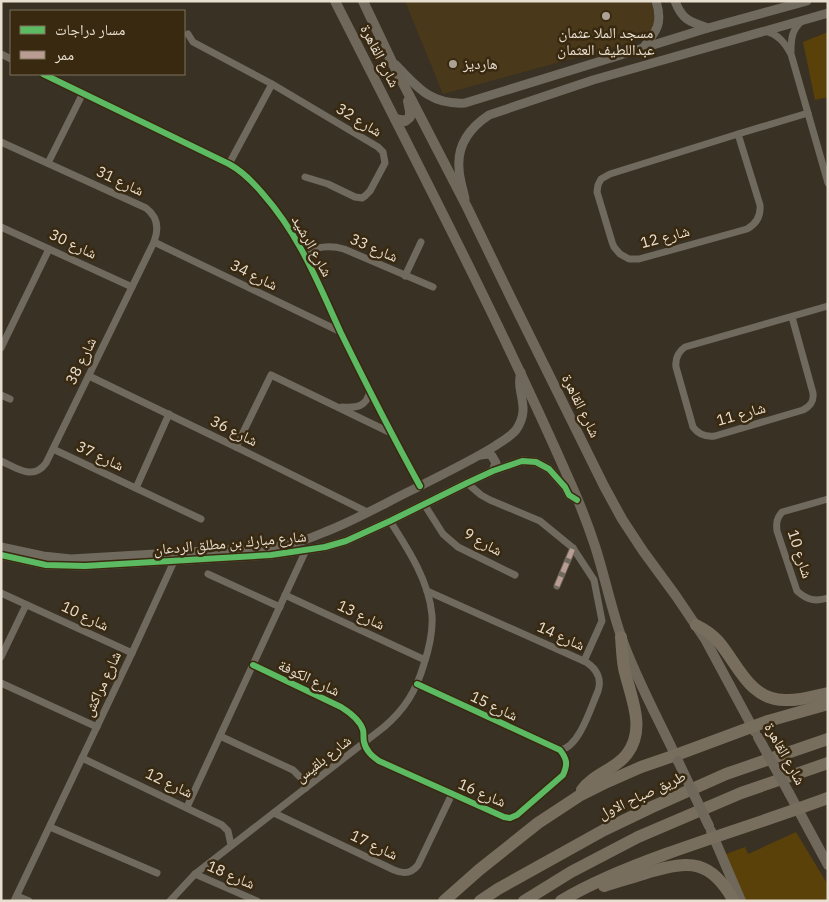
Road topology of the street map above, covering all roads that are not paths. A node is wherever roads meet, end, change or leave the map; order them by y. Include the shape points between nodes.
1 (335, 1) edge
2 (363, 1) edge
3 (656, 1) edge
4 (675, 1) edge
5 (807, 1) edge
6 (828, 13) edge
7 (802, 21) junction
8 (708, 28) junction
9 (765, 31) junction
10 (188, 34) dead end
11 (643, 48) junction
12 (790, 54) junction
13 (392, 60) junction
14 (45, 75) edge
15 (552, 76) junction
16 (272, 84) junction
17 (408, 92) junction
18 (556, 92) junction
19 (83, 93) junction
20 (808, 113) junction
21 (395, 119) junction
22 (738, 134) junction
23 (1, 142) edge
24 (48, 164) junction
25 (229, 164) junction
26 (827, 175) edge
27 (305, 176) dead end
28 (828, 183) edge
29 (467, 207) junction
30 (1, 227) edge
31 (154, 242) junction
32 (421, 242) dead end
33 (49, 248) junction
34 (304, 252) junction
35 (405, 276) junction
36 (132, 287) junction
37 (432, 288) dead end
38 (828, 306) edge
39 (792, 317) junction
40 (341, 332) junction
41 (1, 348) edge
42 (521, 371) junction
43 (89, 376) junction
44 (370, 390) junction
45 (1, 395) edge
46 (10, 399) dead end
47 (337, 407) junction
48 (169, 414) junction
49 (391, 434) junction
50 (236, 447) junction
51 (53, 449) junction
52 (481, 455) junction
53 (1, 461) edge
54 (18, 468) junction
55 (1, 469) edge
56 (493, 471) junction
57 (467, 483) junction
58 (420, 486) junction
59 (136, 488) junction
60 (828, 499) edge
61 (577, 500) junction
62 (424, 504) junction
63 (367, 512) junction
64 (201, 519) dead end
65 (390, 521) junction
66 (327, 532) junction
67 (333, 545) junction
68 (1, 546) edge
69 (573, 548) junction
70 (306, 550) junction
71 (1, 555) edge
72 (176, 557) junction
73 (208, 574) dead end
74 (515, 575) dead end
75 (557, 586) dead end
76 (427, 591) junction
77 (1, 593) edge
78 (285, 595) junction
79 (828, 598) edge
80 (26, 605) junction
81 (280, 608) junction
82 (696, 625) junction
83 (621, 637) junction
84 (132, 653) junction
85 (1, 657) edge
86 (425, 660) junction
87 (584, 661) junction
88 (253, 665) junction
89 (1, 683) edge
90 (417, 684) junction
91 (828, 693) edge
92 (828, 704) edge
93 (97, 727) junction
94 (755, 732) junction
95 (220, 736) junction
96 (828, 739) edge
97 (364, 742) junction
98 (560, 750) junction
99 (82, 758) junction
100 (677, 758) junction
101 (828, 763) edge
102 (306, 788) junction
103 (452, 794) junction
104 (579, 796) junction
105 (828, 798) edge
106 (187, 807) junction
107 (799, 810) junction
108 (274, 813) junction
109 (50, 827) junction
110 (711, 831) junction
111 (232, 846) junction
112 (828, 865) edge
113 (479, 870) junction
114 (157, 874) dead end
115 (195, 874) junction
116 (16, 898) edge
117 (565, 899) edge
118 (29, 901) edge
119 (170, 901) edge
120 (257, 901) edge
121 (437, 901) edge
122 (444, 901) edge
123 (480, 901) edge
124 (524, 901) edge
125 (734, 901) edge
126 (741, 901) edge

1 - 21 main road, شارع القاهرة
2 - 13 main road, شارع القاهرة
3 - 11 street via 660,16 658,26
4 - 8 street via 686,19
5 - 8 street
6 - 7 street
7 - 9 street
7 - 12 street via 792,35
8 - 11 street
9 - 12 street via 778,36
9 - 18 street
10 - 16 street, شارع 32 via 193,42
11 - 15 street
12 - 20 street
13 - 15 street via 420,90 449,103 473,101
13 - 17 main road, شارع القاهرة
14 - 19 street, شارع الرشيد
15 - 18 street via 550,85
16 - 25 street
16 - 27 street, شارع 32 via 378,146 384,156 385,163 379,175 362,198
17 - 21 main road via 410,117 404,121
17 - 29 main road, شارع القاهرة
18 - 29 street via 489,115 469,132 458,162
19 - 24 street
19 - 25 street, شارع الرشيد
20 - 22 street, شارع 12
20 - 26 street
21 - 42 main road, شارع القاهرة
22 - 22 street, شارع 12 via 602,179 598,195 614,247 620,254 629,259 639,259 755,224 760,215 760,205
23 - 24 street, شارع 31
24 - 31 street, شارع 31 via 148,210 157,224
25 - 34 street, شارع الرشيد via 246,176 274,206
26 - 28 street
29 - 82 main road, شارع القاهرة via 622,519
30 - 33 street, شارع 30
31 - 36 street, شارع 38
31 - 40 street, شارع 34
32 - 35 street, شارع 33
33 - 36 street, شارع 30
33 - 41 street
34 - 35 street, شارع 33 via 313,248 336,247
34 - 40 street, شارع الرشيد
35 - 37 street, شارع 33
36 - 43 street, شارع 38
38 - 39 street, شارع 11
39 - 39 street, شارع 11 via 680,351 676,367 697,432 716,436 801,411 811,404 813,393
40 - 44 street, شارع الرشيد
42 - 52 street, شارع مبارك بن مطلق الردعان via 519,384 524,407 520,422 510,436
42 - 61 main road, شارع القاهرة
43 - 48 street, شارع 36
43 - 51 street, شارع 38
44 - 47 street via 363,405
44 - 49 street, شارع الرشيد
45 - 46 street
47 - 49 street
47 - 50 street via 271,375
48 - 50 street, شارع 36
48 - 59 street, شارع 37
49 - 58 street, شارع الرشيد
50 - 63 street, شارع 36
51 - 54 street, شارع 38 via 40,470 29,472
51 - 59 street, شارع 37
52 - 56 street via 488,454 495,459
52 - 58 street, شارع مبارك بن مطلق الردعان
53 - 54 street, شارع 38
54 - 55 street, شارع 38
56 - 57 street, شارع مبارك بن مطلق الردعان
56 - 61 street, شارع مبارك بن مطلق الردعان via 522,462 536,462 549,469 569,495
57 - 62 street, شارع مبارك بن مطلق الردعان
57 - 69 street via 490,500 540,521
58 - 63 street, شارع مبارك بن مطلق الردعان
59 - 64 street, شارع 37
60 - 79 street, شارع 10 via 782,512 776,524 797,591 813,600
61 - 83 main road, شارع القاهرة via 595,546
62 - 65 street, شارع مبارك بن مطلق الردعان
62 - 74 street, شارع 9 via 443,534 458,547
63 - 66 street, شارع مبارك بن مطلق الردعان
65 - 67 street, شارع مبارك بن مطلق الردعان
65 - 76 street, شارع بلقيس via 411,555
66 - 67 street
66 - 72 street, شارع مبارك بن مطلق الردعان via 282,546
67 - 70 street, شارع مبارك بن مطلق الردعان
68 - 72 street, شارع مبارك بن مطلق الردعان via 64,559
69 - 75 street
69 - 87 street via 594,580 602,621
70 - 72 street, شارع مبارك بن مطلق الردعان via 271,555
70 - 78 street
71 - 72 street, شارع مبارك بن مطلق الردعان via 62,566
72 - 84 street, شارع مراكش
73 - 81 street
76 - 86 street, شارع بلقيس via 432,623
76 - 87 street, شارع 14
77 - 80 street, شارع 10
78 - 81 street
78 - 86 street, شارع 13
80 - 84 street, شارع 10
80 - 85 street
81 - 88 street
82 - 91 highway via 714,637 749,684 761,694 789,700
82 - 94 main road, شارع القاهرة
83 - 100 main road, شارع القاهرة
83 - 104 highway via 637,721 635,741 624,758 591,781
84 - 93 street, شارع مراكش
86 - 90 street, شارع بلقيس
87 - 98 street, شارع 14 via 596,671 600,687 577,739 568,748
88 - 95 street
88 - 97 street, شارع الكوفة via 345,710 361,726
89 - 93 street
90 - 97 street, شارع بلقيس via 400,712
90 - 98 street, شارع 15
92 - 94 highway via 768,721
93 - 99 street, شارع مراكش
94 - 100 highway
94 - 107 main road, شارع القاهرة, bridge
95 - 102 street via 293,770
95 - 106 street
96 - 123 highway, طريق صباح الاول via 726,774 652,807 604,830
97 - 102 street, شارع بلقيس
97 - 103 street, شارع 16 via 378,761
98 - 103 street, شارع 16 via 566,761 563,775 515,816 502,817
99 - 106 street, شارع 12
99 - 109 street, شارع مراكش
100 - 104 highway via 632,771
100 - 110 main road, شارع القاهرة, bridge
101 - 124 highway via 741,792 638,837
102 - 108 street, شارع بلقيس
103 - 108 street, شارع 17 via 418,865 406,873
104 - 113 highway via 538,823
105 - 107 highway
106 - 111 street, شارع 12 via 224,826
107 - 110 highway
107 - 112 main road, شارع القاهرة
108 - 111 street, شارع بلقيس
109 - 114 street
109 - 116 street, شارع مراكش
110 - 117 highway
110 - 126 main road, شارع القاهرة
111 - 115 street, شارع بلقيس
113 - 121 street
113 - 122 highway
115 - 119 street, شارع بلقيس
115 - 120 street, شارع 18
116 - 118 street
117 - 125 highway via 667,867 687,865 717,876

